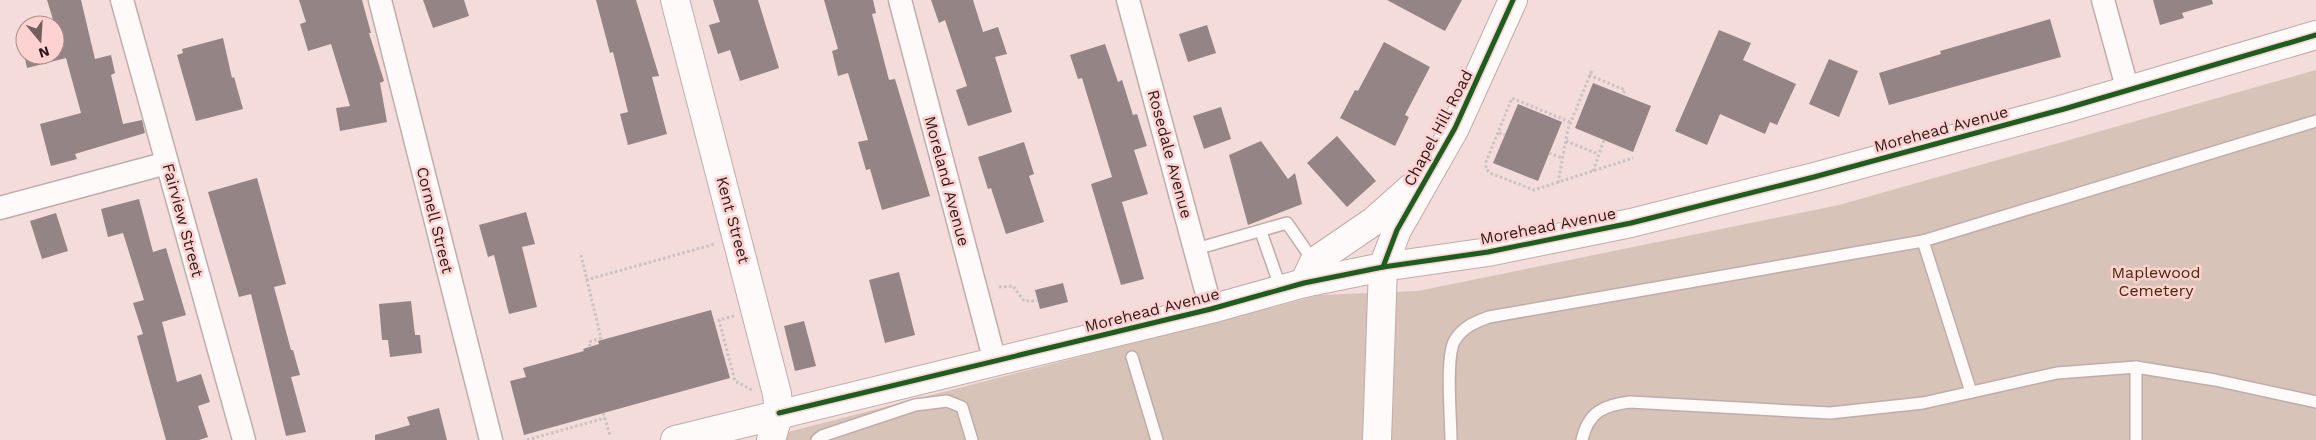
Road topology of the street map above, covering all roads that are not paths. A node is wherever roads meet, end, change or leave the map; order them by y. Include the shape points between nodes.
1 (122, 0) edge
2 (380, 0) edge
3 (675, 0) edge
4 (900, 0) edge
5 (1128, 0) edge
6 (1514, 0) edge
7 (2103, 0) edge
8 (2316, 35) edge
9 (2128, 91) junction
10 (2316, 121) edge
11 (167, 163) junction
12 (1434, 167) junction
13 (0, 208) edge
14 (1261, 232) junction
15 (1923, 241) junction
16 (1196, 249) junction
17 (1383, 267) junction
18 (1300, 278) junction
19 (1210, 309) junction
20 (1132, 358) dead end
21 (995, 362) junction
22 (2136, 367) junction
23 (1971, 392) junction
24 (2316, 402) edge
25 (779, 413) junction
26 (244, 440) edge
27 (491, 440) edge
28 (675, 440) edge
29 (771, 440) edge
30 (817, 440) edge
31 (972, 440) edge
32 (1157, 440) edge
33 (1377, 440) edge
34 (1451, 440) edge
35 (1582, 440) edge
36 (2136, 440) edge

1 - 11 street, Fairview Street
2 - 27 street, Cornell Street
3 - 25 street, Kent Street via 744,262
4 - 21 street, Moreland Avenue
5 - 16 street, Rosedale Avenue
6 - 12 street, Chapel Hill Road
7 - 9 street
8 - 9 street, Morehead Avenue
9 - 17 street, Morehead Avenue via 1814,177 1631,223 1488,252
10 - 15 lane
11 - 13 street
11 - 26 street, Fairview Street
12 - 17 street, Chapel Hill Road via 1399,224
12 - 18 street via 1382,214
14 - 16 lane
14 - 18 lane
14 - 18 lane via 1287,223
15 - 23 lane
15 - 34 lane via 1475,322 1462,330 1450,356
16 - 19 street, Rosedale Avenue
17 - 18 street, Morehead Avenue
17 - 33 street, Chapel Hill Road
18 - 19 street, Morehead Avenue
19 - 21 street, Morehead Avenue
20 - 32 lane
21 - 25 street, Morehead Avenue
22 - 23 lane via 2057,372
22 - 24 lane
22 - 36 lane
23 - 35 lane via 1923,403 1830,413 1630,402 1610,404 1595,413 1585,427
25 - 28 street, Morehead Avenue
25 - 29 street, Kent Street
30 - 31 lane via 915,405 948,401 962,407

